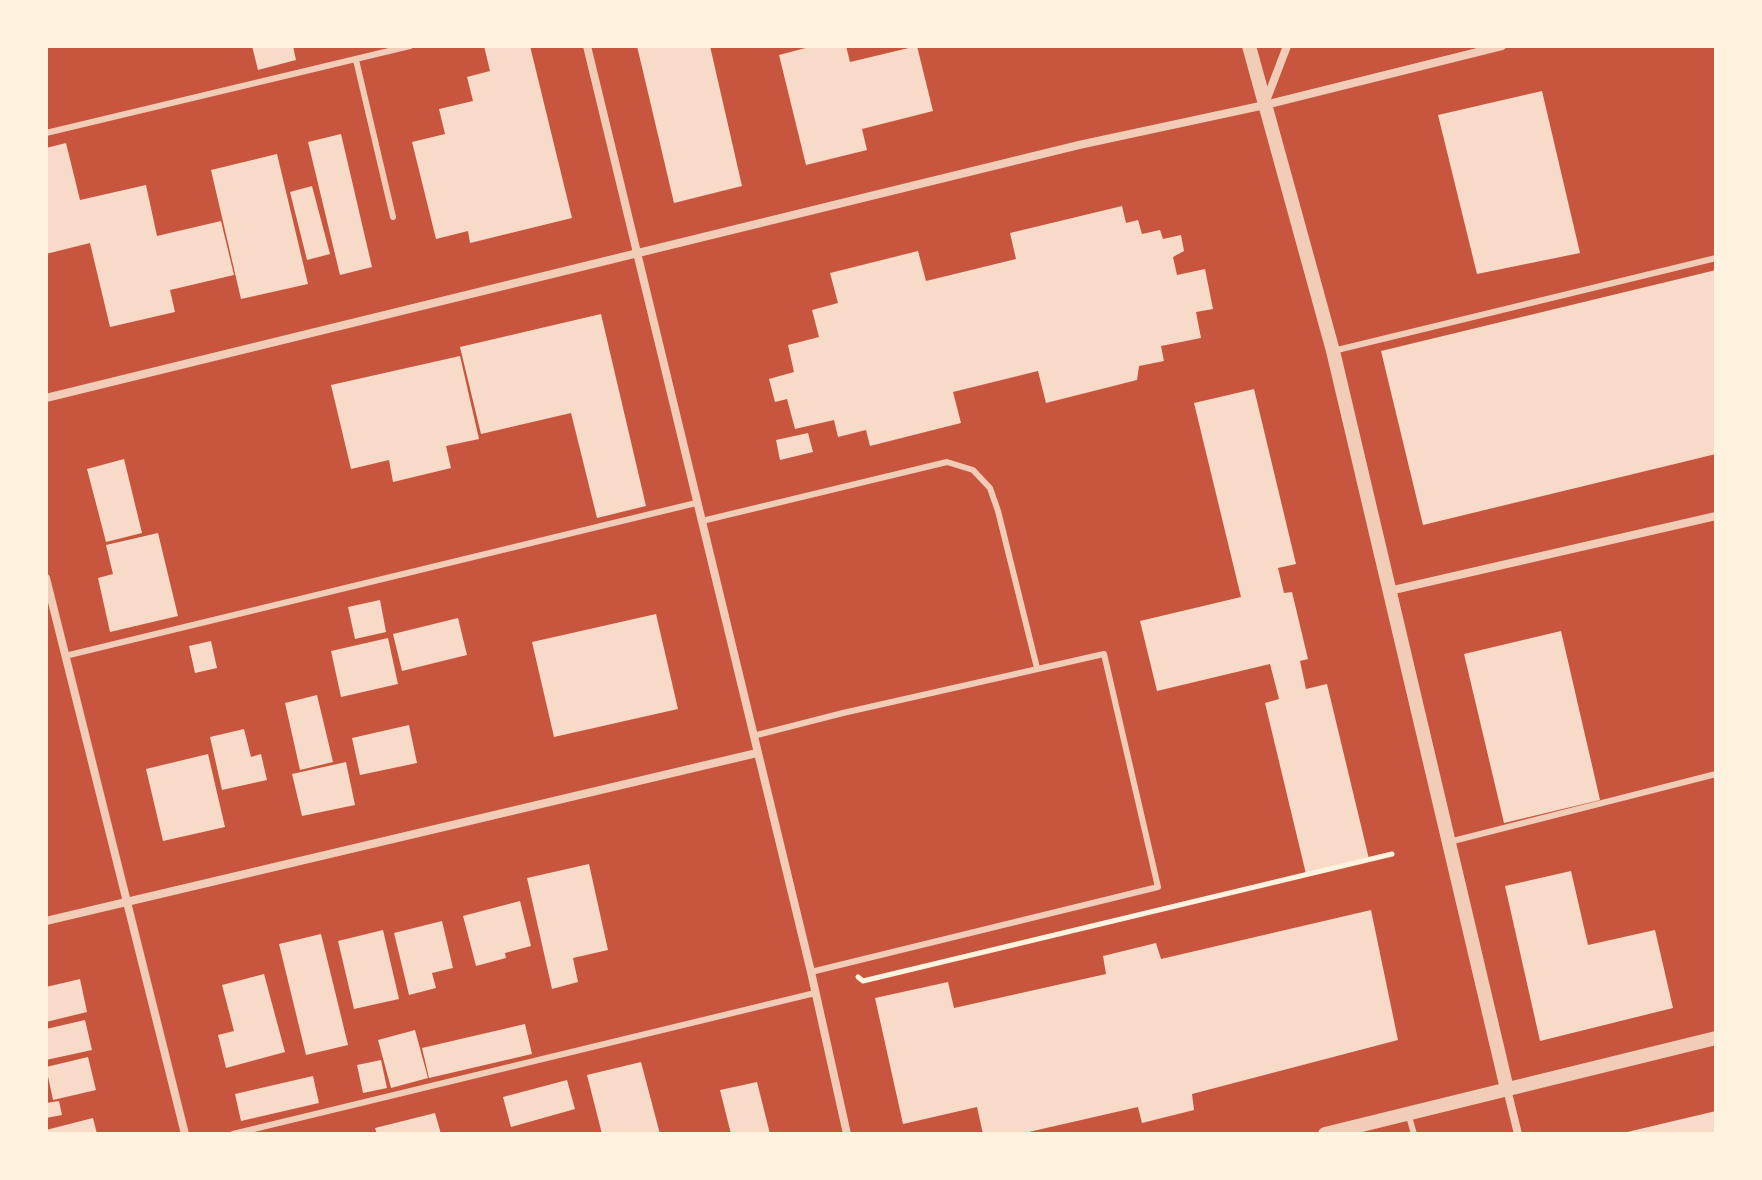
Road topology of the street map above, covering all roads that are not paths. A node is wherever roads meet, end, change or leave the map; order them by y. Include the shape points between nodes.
1 (410, 46) edge
2 (587, 46) edge
3 (1249, 46) edge
4 (1287, 46) edge
5 (1502, 46) edge
6 (356, 60) junction
7 (1265, 105) junction
8 (46, 133) edge
9 (393, 217) dead end
10 (637, 254) junction
11 (1716, 258) edge
12 (1333, 351) junction
13 (46, 398) edge
14 (696, 503) junction
15 (1716, 516) edge
16 (702, 521) junction
17 (46, 578) edge
18 (1389, 591) junction
19 (65, 656) junction
20 (1037, 668) junction
21 (753, 736) junction
22 (757, 753) junction
23 (1716, 774) edge
24 (1449, 842) junction
25 (127, 901) junction
26 (46, 921) edge
27 (811, 972) junction
28 (815, 993) junction
29 (1716, 1038) edge
30 (1507, 1089) junction
31 (1408, 1113) junction
32 (185, 1134) edge
33 (233, 1134) edge
34 (847, 1134) edge
35 (1325, 1134) edge
36 (1414, 1134) edge
37 (1518, 1134) edge

1 - 6 lane
2 - 10 street
3 - 7 street
4 - 7 street
5 - 7 street
6 - 8 lane
6 - 9 lane
7 - 10 street via 1079,145
7 - 12 street
10 - 13 street
10 - 14 street
11 - 12 lane
12 - 18 street
14 - 16 street
14 - 19 lane
15 - 18 street
16 - 20 lane via 947,462 973,470 990,488 998,511
16 - 21 street
17 - 19 street
18 - 24 street
19 - 25 street
20 - 21 lane
20 - 27 lane via 1104,654 1158,887
21 - 22 street
22 - 25 street
22 - 27 street
23 - 24 lane
24 - 30 street
25 - 26 street
25 - 32 street
27 - 28 street
28 - 33 lane
28 - 34 street
29 - 30 street
30 - 31 street
30 - 37 street
31 - 35 street
31 - 36 lane

